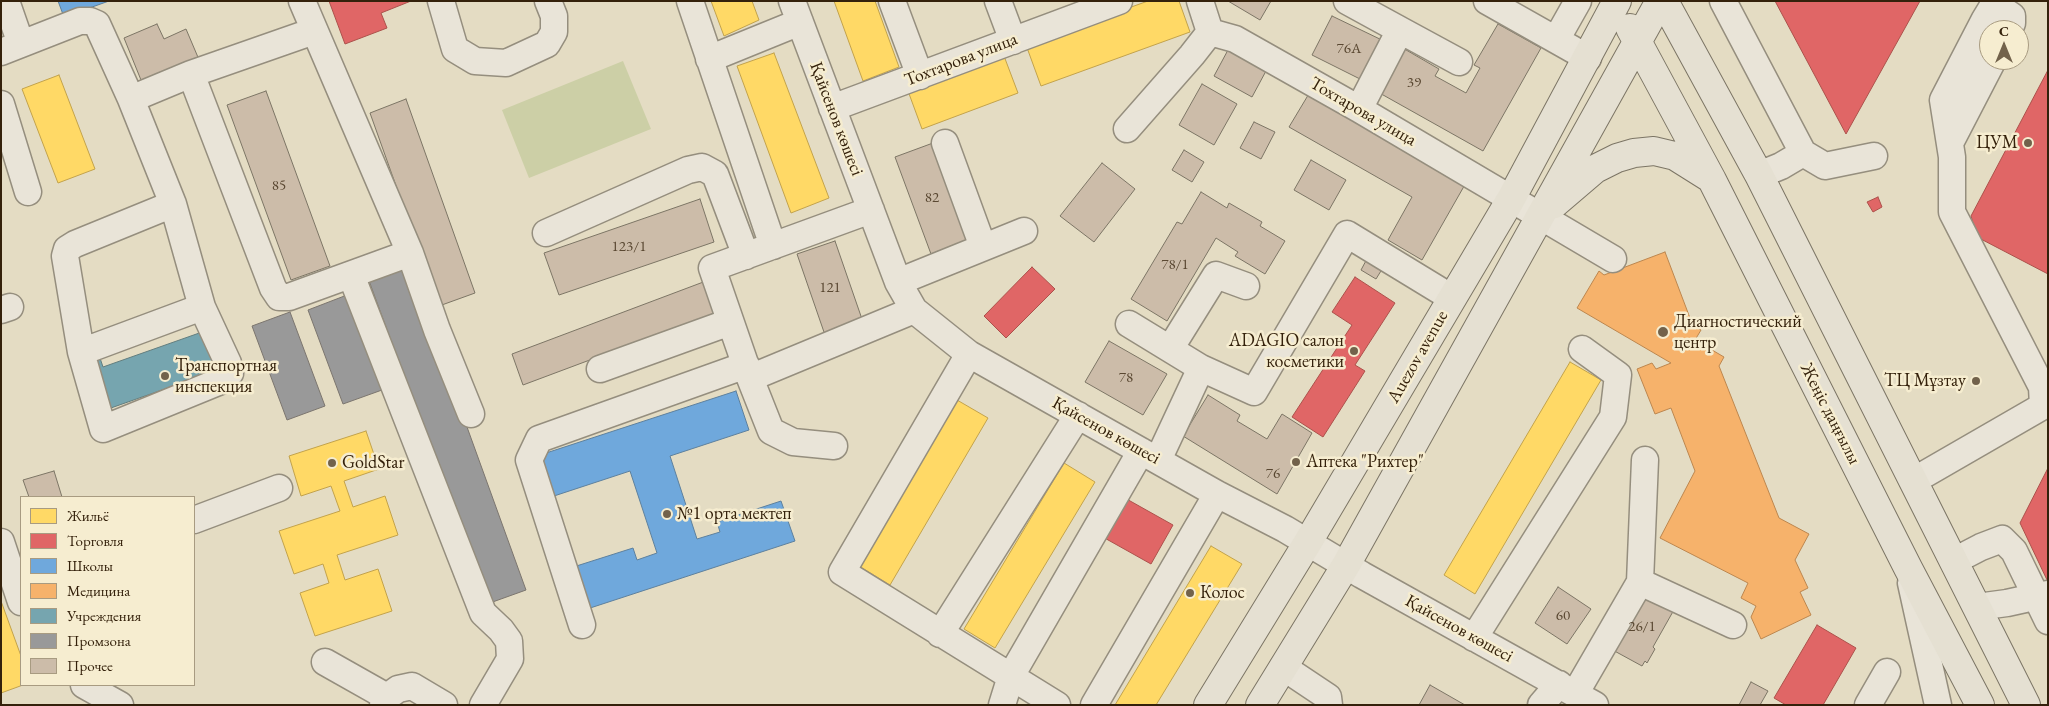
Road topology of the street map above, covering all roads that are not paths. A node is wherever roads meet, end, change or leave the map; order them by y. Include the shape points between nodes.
1 (6, 1) edge
2 (302, 1) edge
3 (441, 1) edge
4 (548, 1) edge
5 (690, 1) edge
6 (892, 1) edge
7 (998, 1) edge
8 (1118, 1) edge
9 (1347, 1) edge
10 (1487, 1) edge
11 (1578, 1) edge
12 (1660, 1) edge
13 (1664, 1) edge
14 (1723, 1) edge
15 (1621, 2) edge
16 (1995, 3) edge
17 (1205, 11) edge
18 (796, 12) edge
19 (2012, 20) edge
20 (314, 30) junction
21 (1400, 30) junction
22 (1013, 40) junction
23 (1556, 40) junction
24 (1638, 42) junction
25 (11, 48) edge
26 (1588, 58) junction
27 (709, 59) junction
28 (1459, 62) dead end
29 (1988, 70) edge
30 (191, 74) junction
31 (920, 76) junction
32 (131, 99) junction
33 (1, 104) edge
34 (832, 108) junction
35 (1359, 109) junction
36 (1127, 129) dead end
37 (945, 143) dead end
38 (1950, 143) junction
39 (1803, 153) junction
40 (1874, 156) dead end
41 (1759, 174) junction
42 (1712, 180) junction
43 (28, 192) dead end
44 (1511, 198) junction
45 (173, 204) junction
46 (870, 210) junction
47 (1540, 216) junction
48 (1024, 231) dead end
49 (546, 233) dead end
50 (773, 246) junction
51 (983, 247) junction
52 (410, 253) junction
53 (746, 256) junction
54 (1612, 259) dead end
55 (351, 275) junction
56 (898, 282) junction
57 (1246, 286) dead end
58 (1459, 287) junction
59 (1497, 294) junction
60 (202, 307) junction
61 (914, 310) junction
62 (730, 322) junction
63 (1129, 324) dead end
64 (1170, 349) junction
65 (1582, 349) dead end
66 (81, 352) junction
67 (969, 354) junction
68 (1200, 368) junction
69 (600, 369) dead end
70 (748, 372) junction
71 (471, 414) dead end
72 (1078, 415) junction
73 (834, 446) dead end
74 (1150, 455) junction
75 (1645, 460) dead end
76 (1913, 480) junction
77 (279, 488) dead end
78 (1217, 494) junction
79 (195, 520) edge
80 (1, 542) edge
81 (1308, 542) junction
82 (1954, 561) junction
83 (1346, 565) junction
84 (1908, 568) junction
85 (1640, 582) junction
86 (2041, 596) edge
87 (20, 597) edge
88 (1977, 607) junction
89 (2048, 620) edge
90 (582, 624) dead end
91 (1733, 624) dead end
92 (940, 634) junction
93 (1474, 638) junction
94 (325, 662) dead end
95 (1283, 667) junction
96 (1887, 672) dead end
97 (1011, 676) junction
98 (86, 686) edge
99 (1576, 694) edge
100 (385, 701) edge
101 (120, 705) edge
102 (444, 705) edge
103 (483, 705) edge
104 (1002, 705) edge
105 (1057, 705) edge
106 (1094, 705) edge
107 (1208, 705) edge
108 (1260, 705) edge
109 (1329, 705) edge
110 (1541, 705) edge
111 (1868, 705) edge
112 (1938, 705) edge
113 (1980, 705) edge
114 (2026, 705) edge

1 - 25 street
2 - 20 street
3 - 4 street via 455,49 475,61 506,63 547,44 554,32 554,16
5 - 27 street
6 - 31 street
7 - 22 street
8 - 22 street, Тохтарова улица
9 - 21 street
10 - 23 street
11 - 23 street
12 - 24 main road
13 - 41 main road
14 - 39 street
15 - 24 main road, Жеңіс даңғылы
15 - 26 main road, Auezov avenue
16 - 19 street via 2012,16
16 - 38 street via 1943,100
17 - 35 street, Тохтарова улица via 1235,39
17 - 36 street via 1192,56
18 - 27 street
18 - 34 street, Қайсенов көшесі
20 - 30 street
20 - 52 street
21 - 28 street
21 - 35 street
22 - 31 street, Тохтарова улица
23 - 26 street
24 - 42 main road, Жеңіс даңғылы
24 - 47 main road
25 - 32 street via 80,21 90,21 97,24
26 - 44 main road, Auezov avenue
27 - 50 street
29 - 38 street
30 - 32 street
30 - 55 street via 279,297 289,297
31 - 34 street, Тохтарова улица
32 - 45 street
33 - 43 street
34 - 46 street, Қайсенов көшесі
35 - 44 street, Тохтарова улица
37 - 51 street
38 - 76 street via 1952,212 2042,387 2043,406
39 - 40 street via 1825,166
39 - 41 street
41 - 76 main road
42 - 47 main road via 1675,156 1654,150 1634,153 1595,169
42 - 84 main road, Жеңіс даңғылы
44 - 47 street, Тохтарова улица
44 - 58 main road, Auezov avenue
45 - 60 street
45 - 66 street via 67,249 65,256
46 - 50 street
46 - 56 street, Қайсенов көшесі
47 - 54 street, Тохтарова улица
47 - 59 main road
48 - 51 street
49 - 53 street via 688,170 702,167 715,174
50 - 53 street
51 - 56 street
52 - 55 street
52 - 71 street
53 - 62 street via 712,268
55 - 103 street via 484,613 509,641 510,658
56 - 61 street, Қайсенов көшесі
57 - 64 street via 1216,275
58 - 59 main road
58 - 68 street via 1347,234 1254,392
58 - 81 main road, Auezov avenue
59 - 83 main road
60 - 66 street
60 - 66 street via 230,373 223,380 103,429
61 - 67 street, Қайсенов көшесі
61 - 70 street
62 - 69 street
62 - 70 street
63 - 64 street
64 - 68 street
65 - 93 street via 1618,375 1612,417
67 - 72 street, Қайсенов көшесі
67 - 92 street via 842,572
68 - 74 street
70 - 73 street via 771,431 793,442
70 - 90 street via 539,439 529,460
72 - 74 street, Қайсенов көшесі
72 - 92 street
74 - 78 street, Қайсенов көшесі
74 - 97 street
75 - 85 street
76 - 82 main road
77 - 79 street
78 - 81 street, Қайсенов көшесі
78 - 106 street
80 - 87 street
81 - 83 street, Қайсенов көшесі
81 - 107 main road, Auezov avenue
82 - 86 street via 2002,539 2014,551
82 - 88 main road
83 - 93 street, Қайсенов көшесі
83 - 95 main road
84 - 112 street
84 - 113 main road, Жеңіс даңғылы
85 - 91 street
85 - 99 street
86 - 88 street
86 - 89 street
88 - 114 main road
92 - 97 street
93 - 99 street, Қайсенов көшесі
94 - 100 street
95 - 108 main road
95 - 109 street via 1328,696
96 - 111 street
97 - 104 street
97 - 105 street
98 - 101 street
99 - 110 street
100 - 102 street via 398,689 412,686

